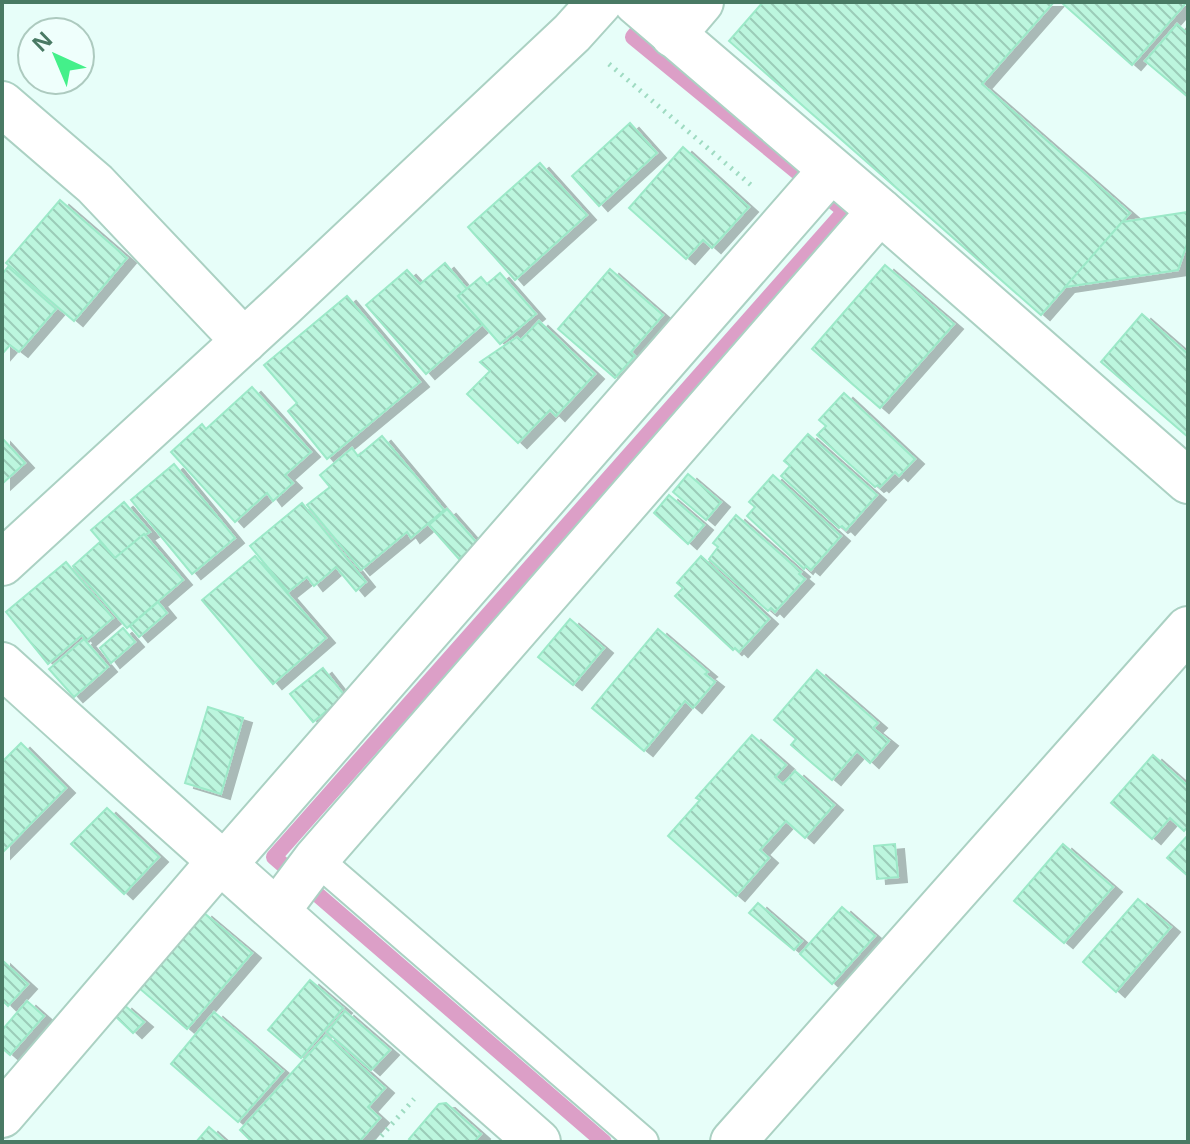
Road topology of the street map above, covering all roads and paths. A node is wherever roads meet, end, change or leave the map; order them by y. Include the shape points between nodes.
1 (636, 2) edge
2 (701, 2) edge
3 (586, 17) edge
4 (673, 35) junction
5 (2, 104) edge
6 (831, 170) junction
7 (880, 211) junction
8 (790, 219) junction
9 (244, 341) junction
10 (1188, 481) edge
11 (2, 563) edge
12 (1188, 629) edge
13 (2, 665) edge
14 (316, 859) junction
15 (219, 862) junction
16 (277, 911) junction
17 (446, 1062) junction
18 (2, 1115) edge
19 (376, 1142) edge
20 (538, 1142) edge
21 (643, 1142) edge
22 (733, 1142) edge

1 - 4 street
2 - 4 street
3 - 8 path
3 - 9 street
4 - 6 street
5 - 9 street via 95,184
6 - 7 street
6 - 8 street
7 - 10 street
7 - 14 street
8 - 15 street via 236,851
9 - 11 street
12 - 22 street
13 - 15 street
14 - 16 street
14 - 21 lane
15 - 16 street
15 - 18 street
16 - 17 street
17 - 19 path
17 - 20 street

